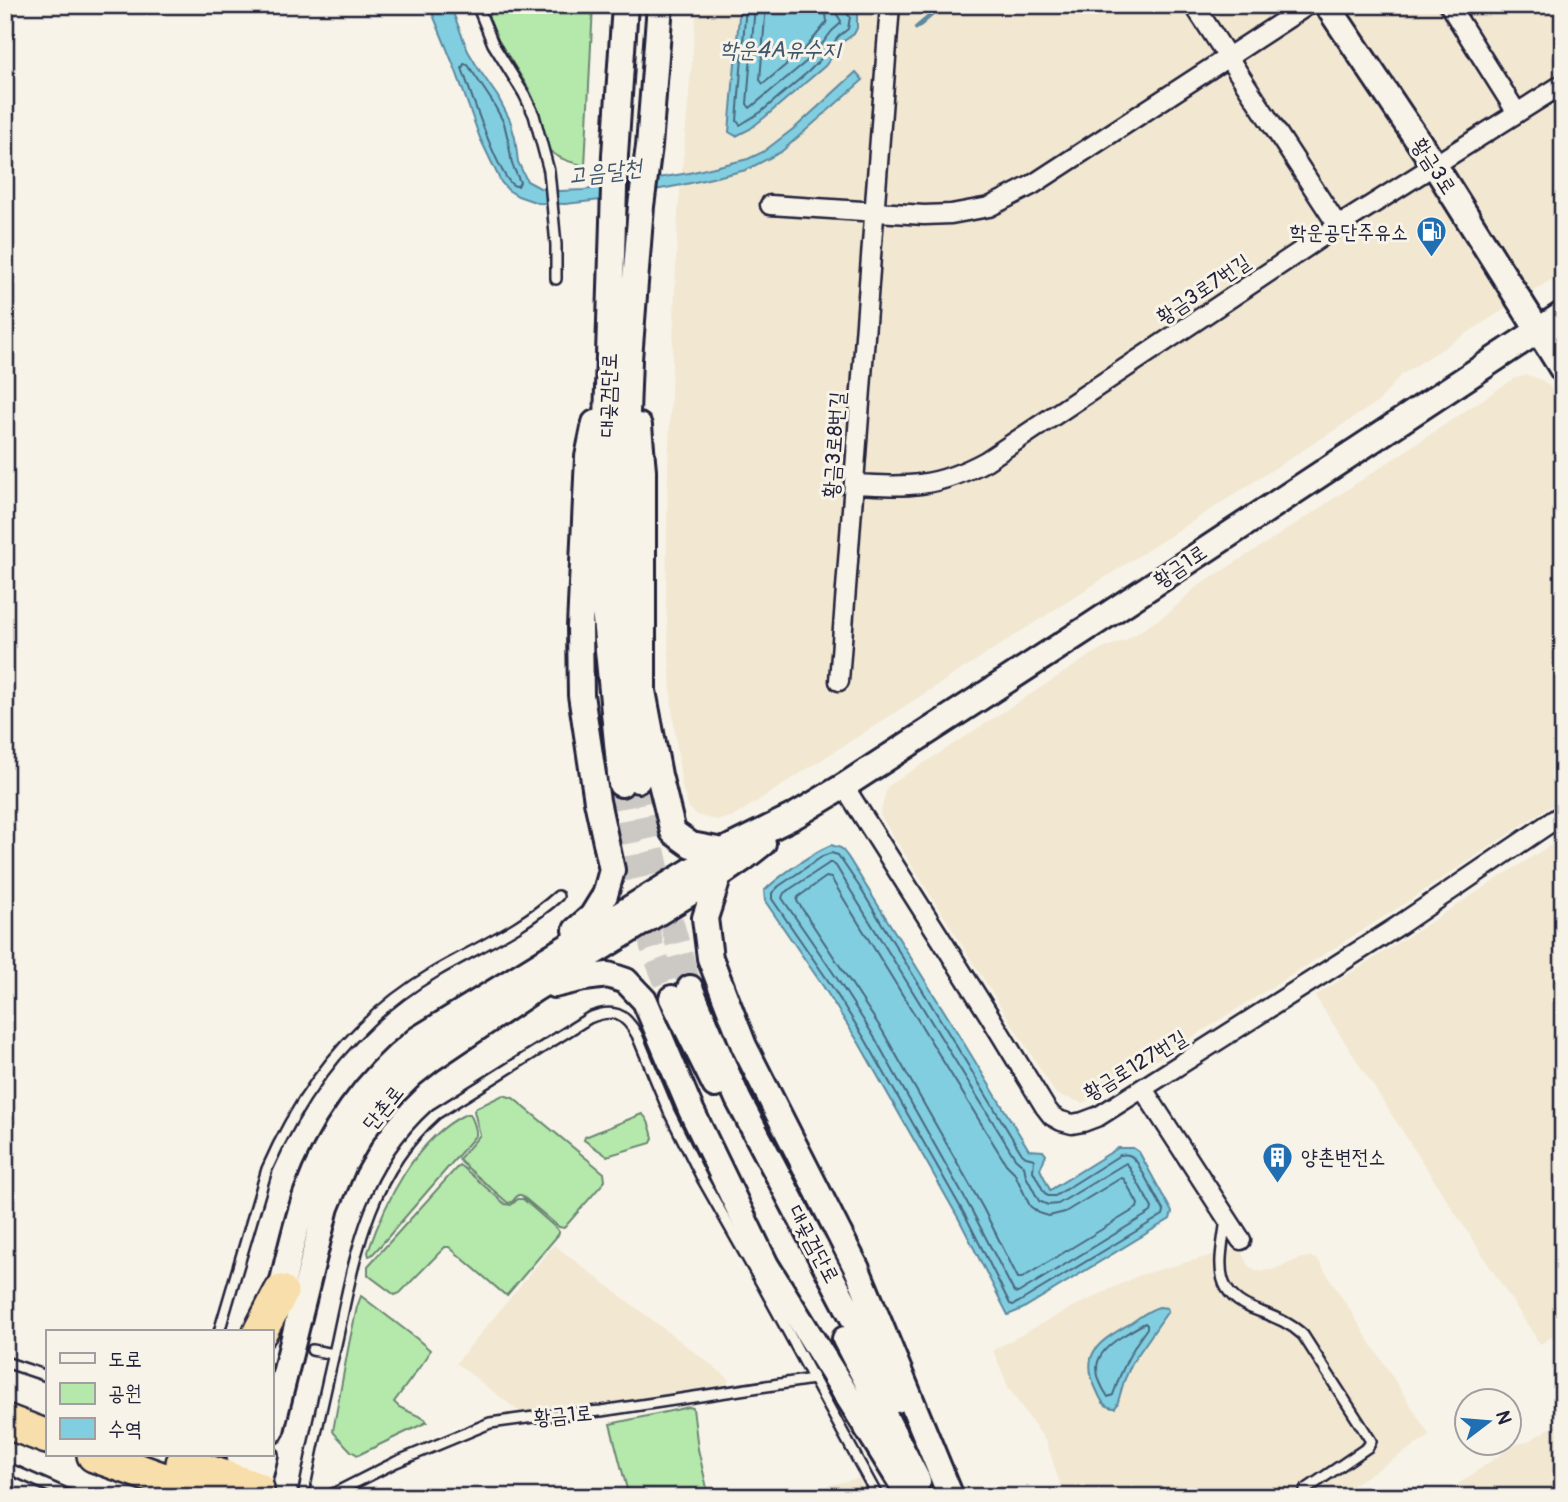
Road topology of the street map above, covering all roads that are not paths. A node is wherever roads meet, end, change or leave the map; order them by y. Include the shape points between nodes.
1 (477, 5) edge
2 (625, 5) edge
3 (660, 5) edge
4 (890, 5) edge
5 (1194, 5) edge
6 (1308, 5) edge
7 (1327, 5) edge
8 (1449, 5) edge
9 (1229, 57) junction
10 (1563, 85) edge
11 (1517, 113) junction
12 (1435, 166) junction
13 (770, 205) dead end
14 (875, 211) junction
15 (1338, 226) junction
16 (556, 279) dead end
17 (1563, 314) edge
18 (1538, 329) junction
19 (620, 344) junction
20 (1563, 370) edge
21 (854, 484) junction
22 (839, 681) dead end
23 (629, 782) tunnel mouth
24 (844, 786) junction
25 (1563, 814) edge
26 (796, 815) junction
27 (723, 851) junction
28 (719, 875) junction
29 (558, 896) dead end
30 (661, 900) junction
31 (535, 978) junction
32 (1143, 1089) junction
33 (1226, 1217) junction
34 (1241, 1240) dead end
35 (769, 1282) junction
36 (281, 1292) junction
37 (223, 1330) edge
38 (261, 1330) edge
39 (272, 1330) edge
40 (312, 1350) dead end
41 (334, 1353) junction
42 (5, 1362) edge
43 (46, 1376) edge
44 (813, 1379) junction
45 (5, 1398) edge
46 (46, 1413) edge
47 (5, 1421) edge
48 (273, 1423) edge
49 (46, 1437) edge
50 (163, 1456) edge
51 (264, 1456) edge
52 (99, 1457) edge
53 (5, 1467) edge
54 (238, 1486) edge
55 (1305, 1490) dead end
56 (73, 1497) edge
57 (162, 1497) edge
58 (303, 1497) edge
59 (327, 1497) edge
60 (878, 1497) edge
61 (910, 1497) edge
62 (926, 1497) edge
63 (949, 1497) edge

1 - 16 lane via 493,44 530,105 549,171
2 - 19 main road, 대곶검단로 via 613,224
3 - 19 main road, 대곶검단로 via 649,146
4 - 14 street, 황금3로8번길
5 - 9 street
6 - 9 street
7 - 12 main road, 황금3로
8 - 11 street
9 - 14 street via 1032,185 989,207 925,215
9 - 15 street
10 - 11 street, 황금3로7번길
11 - 12 street, 황금3로7번길
12 - 15 street, 황금3로7번길
12 - 18 main road, 황금3로
13 - 14 street
14 - 21 street, 황금3로8번길
15 - 21 street, 황금3로7번길 via 970,470 912,486
17 - 18 main road, 황금1로
18 - 20 main road, 황금3로
18 - 24 main road, 황금1로
19 - 23 main road, 대곶검단로 via 601,588
19 - 27 main road via 643,470 643,691 659,775 673,832 691,845
19 - 31 main road via 588,457 580,627 581,695 612,870 606,895 592,916
21 - 22 street, 황금3로8번길
24 - 26 main road, 황금1로
24 - 32 street, 황금로127번길 via 1052,1116 1072,1124 1083,1122
25 - 32 street, 황금로127번길
26 - 27 main road, 황금1로
26 - 28 main road, 황금1로
27 - 30 main road, 황금1로
28 - 30 main road, 황금1로
28 - 63 main road via 705,918 710,958 744,1046 857,1269
29 - 37 lane via 545,909 394,999 336,1055 296,1112 267,1169
30 - 31 main road, 단촌로
31 - 35 main road via 608,975 626,981 645,1001 691,1110 766,1265
31 - 36 main road, 단촌로 via 449,1019 382,1070 363,1093 333,1137 306,1194
31 - 48 main road, 단촌로 via 412,1074 361,1134 326,1206
32 - 33 street
33 - 34 street
33 - 55 lane via 1221,1262 1229,1293 1243,1305 1278,1318 1303,1335 1371,1441
35 - 41 lane via 690,1155 631,1024 617,1014 599,1014 436,1114 407,1145 366,1219
35 - 44 lane
35 - 61 main road
36 - 38 highway
36 - 39 main road, 단촌로
40 - 41 lane
41 - 58 lane
42 - 43 lane
44 - 59 lane, 황금1로 via 490,1423
44 - 60 lane
45 - 46 highway
47 - 49 highway
50 - 54 highway
51 - 54 main road
52 - 54 highway
52 - 57 main road
53 - 56 lane
62 - 63 main road, 대곶검단로 via 710,1076 681,993

